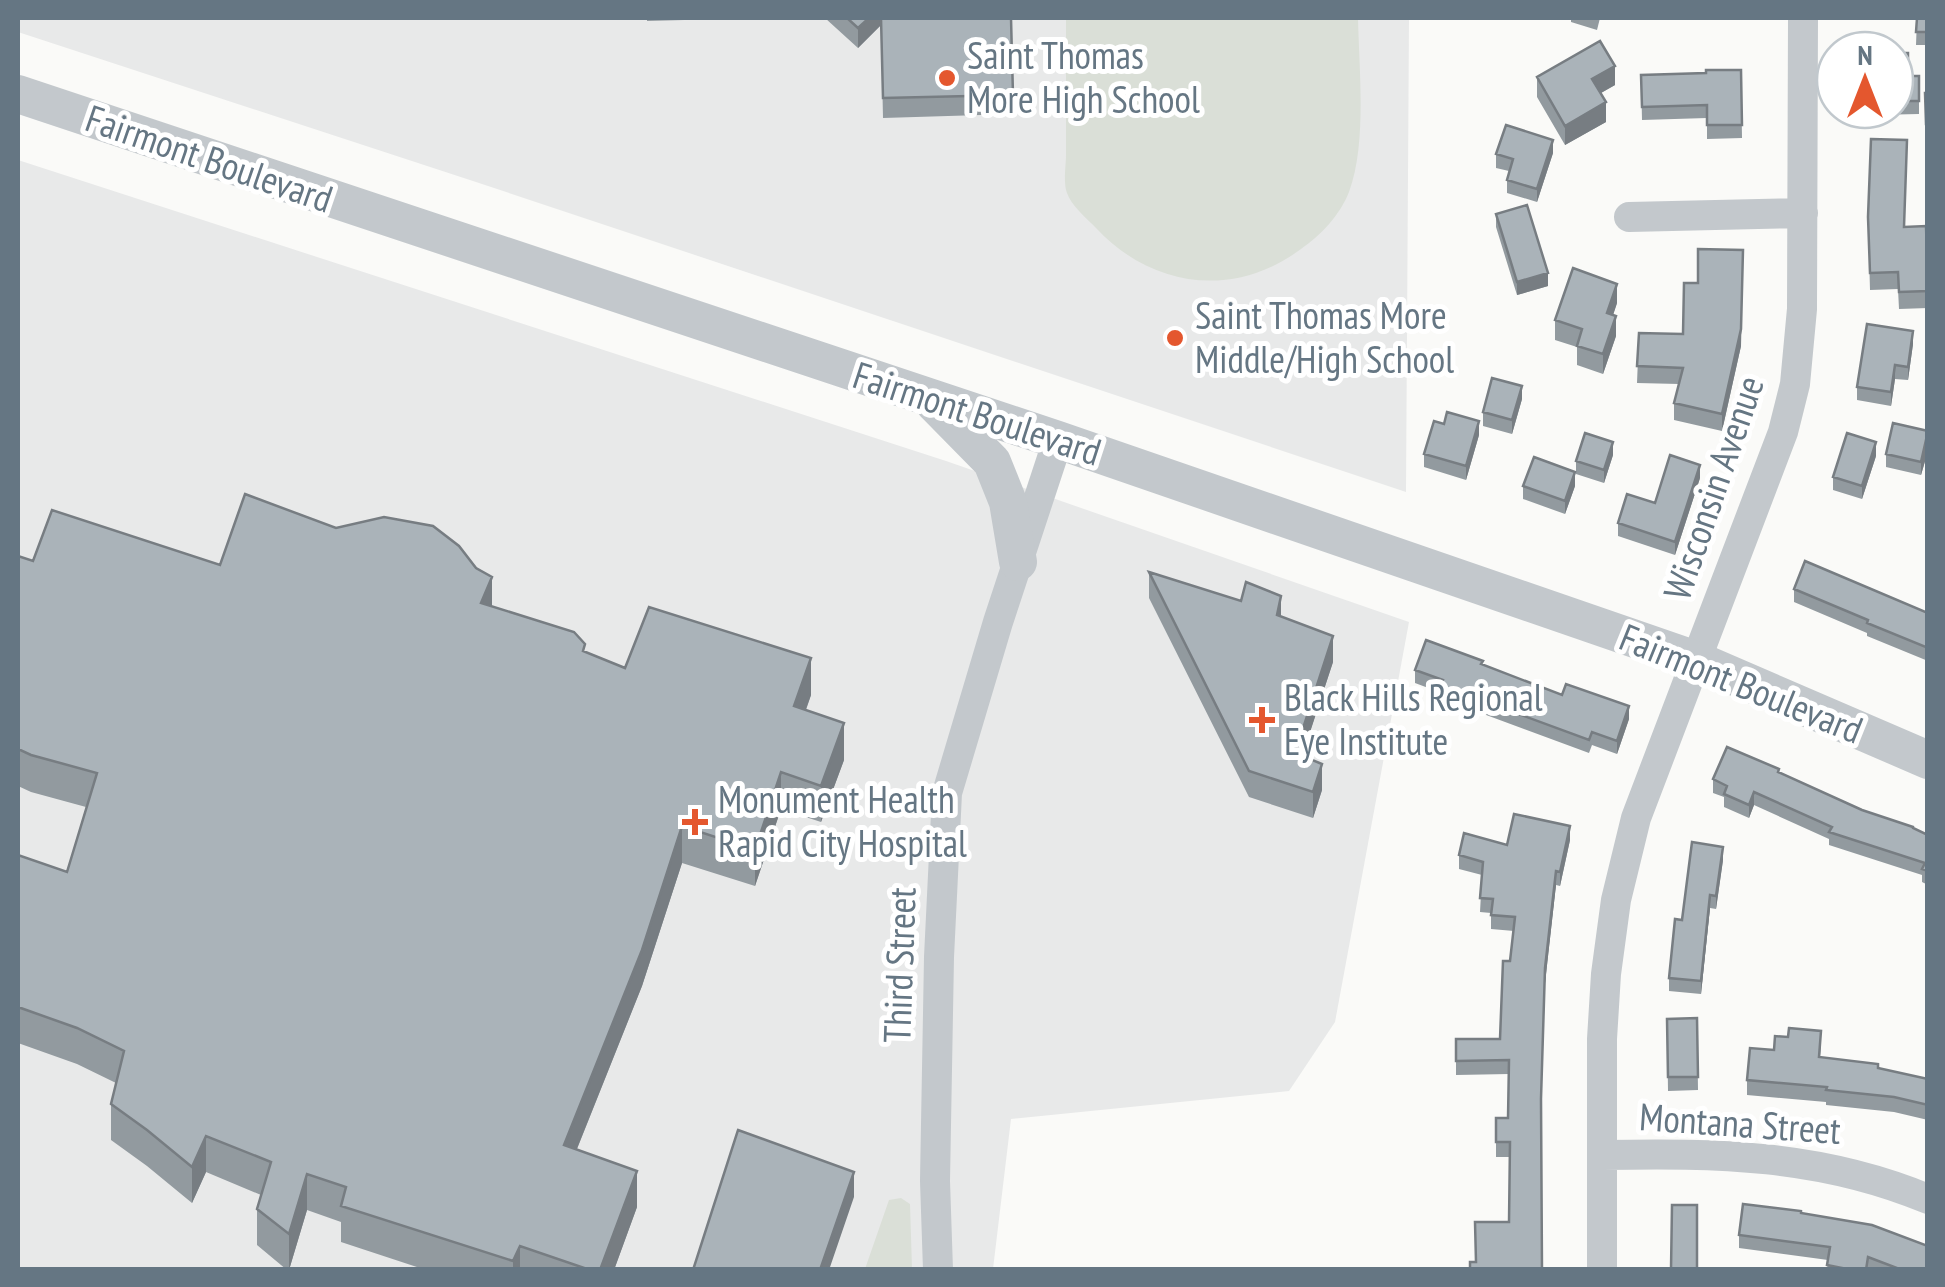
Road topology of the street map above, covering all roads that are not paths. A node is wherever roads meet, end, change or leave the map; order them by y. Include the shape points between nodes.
1 (1803, 18) edge
2 (18, 94) edge
3 (1803, 213) junction
4 (1629, 217) dead end
5 (929, 398) junction
6 (1058, 440) junction
7 (1018, 562) junction
8 (1696, 660) junction
9 (1928, 760) edge
10 (1602, 1155) junction
11 (1928, 1199) edge
12 (938, 1270) edge
13 (1602, 1270) edge

1 - 3 street, Wisconsin Avenue
2 - 5 street, Fairmont Boulevard
3 - 4 street
3 - 8 street, Wisconsin Avenue via 1799,356 1784,432
5 - 6 street, Fairmont Boulevard
5 - 7 street via 992,462 1008,502
6 - 7 street, Third Street
6 - 8 street, Fairmont Boulevard
7 - 12 street, Third Street via 948,792 940,913
8 - 9 street, Fairmont Boulevard
8 - 10 street, Wisconsin Avenue via 1636,818 1616,900 1602,1039
10 - 11 street, Montana Street via 1705,1154 1820,1166
10 - 13 street, Wisconsin Avenue

